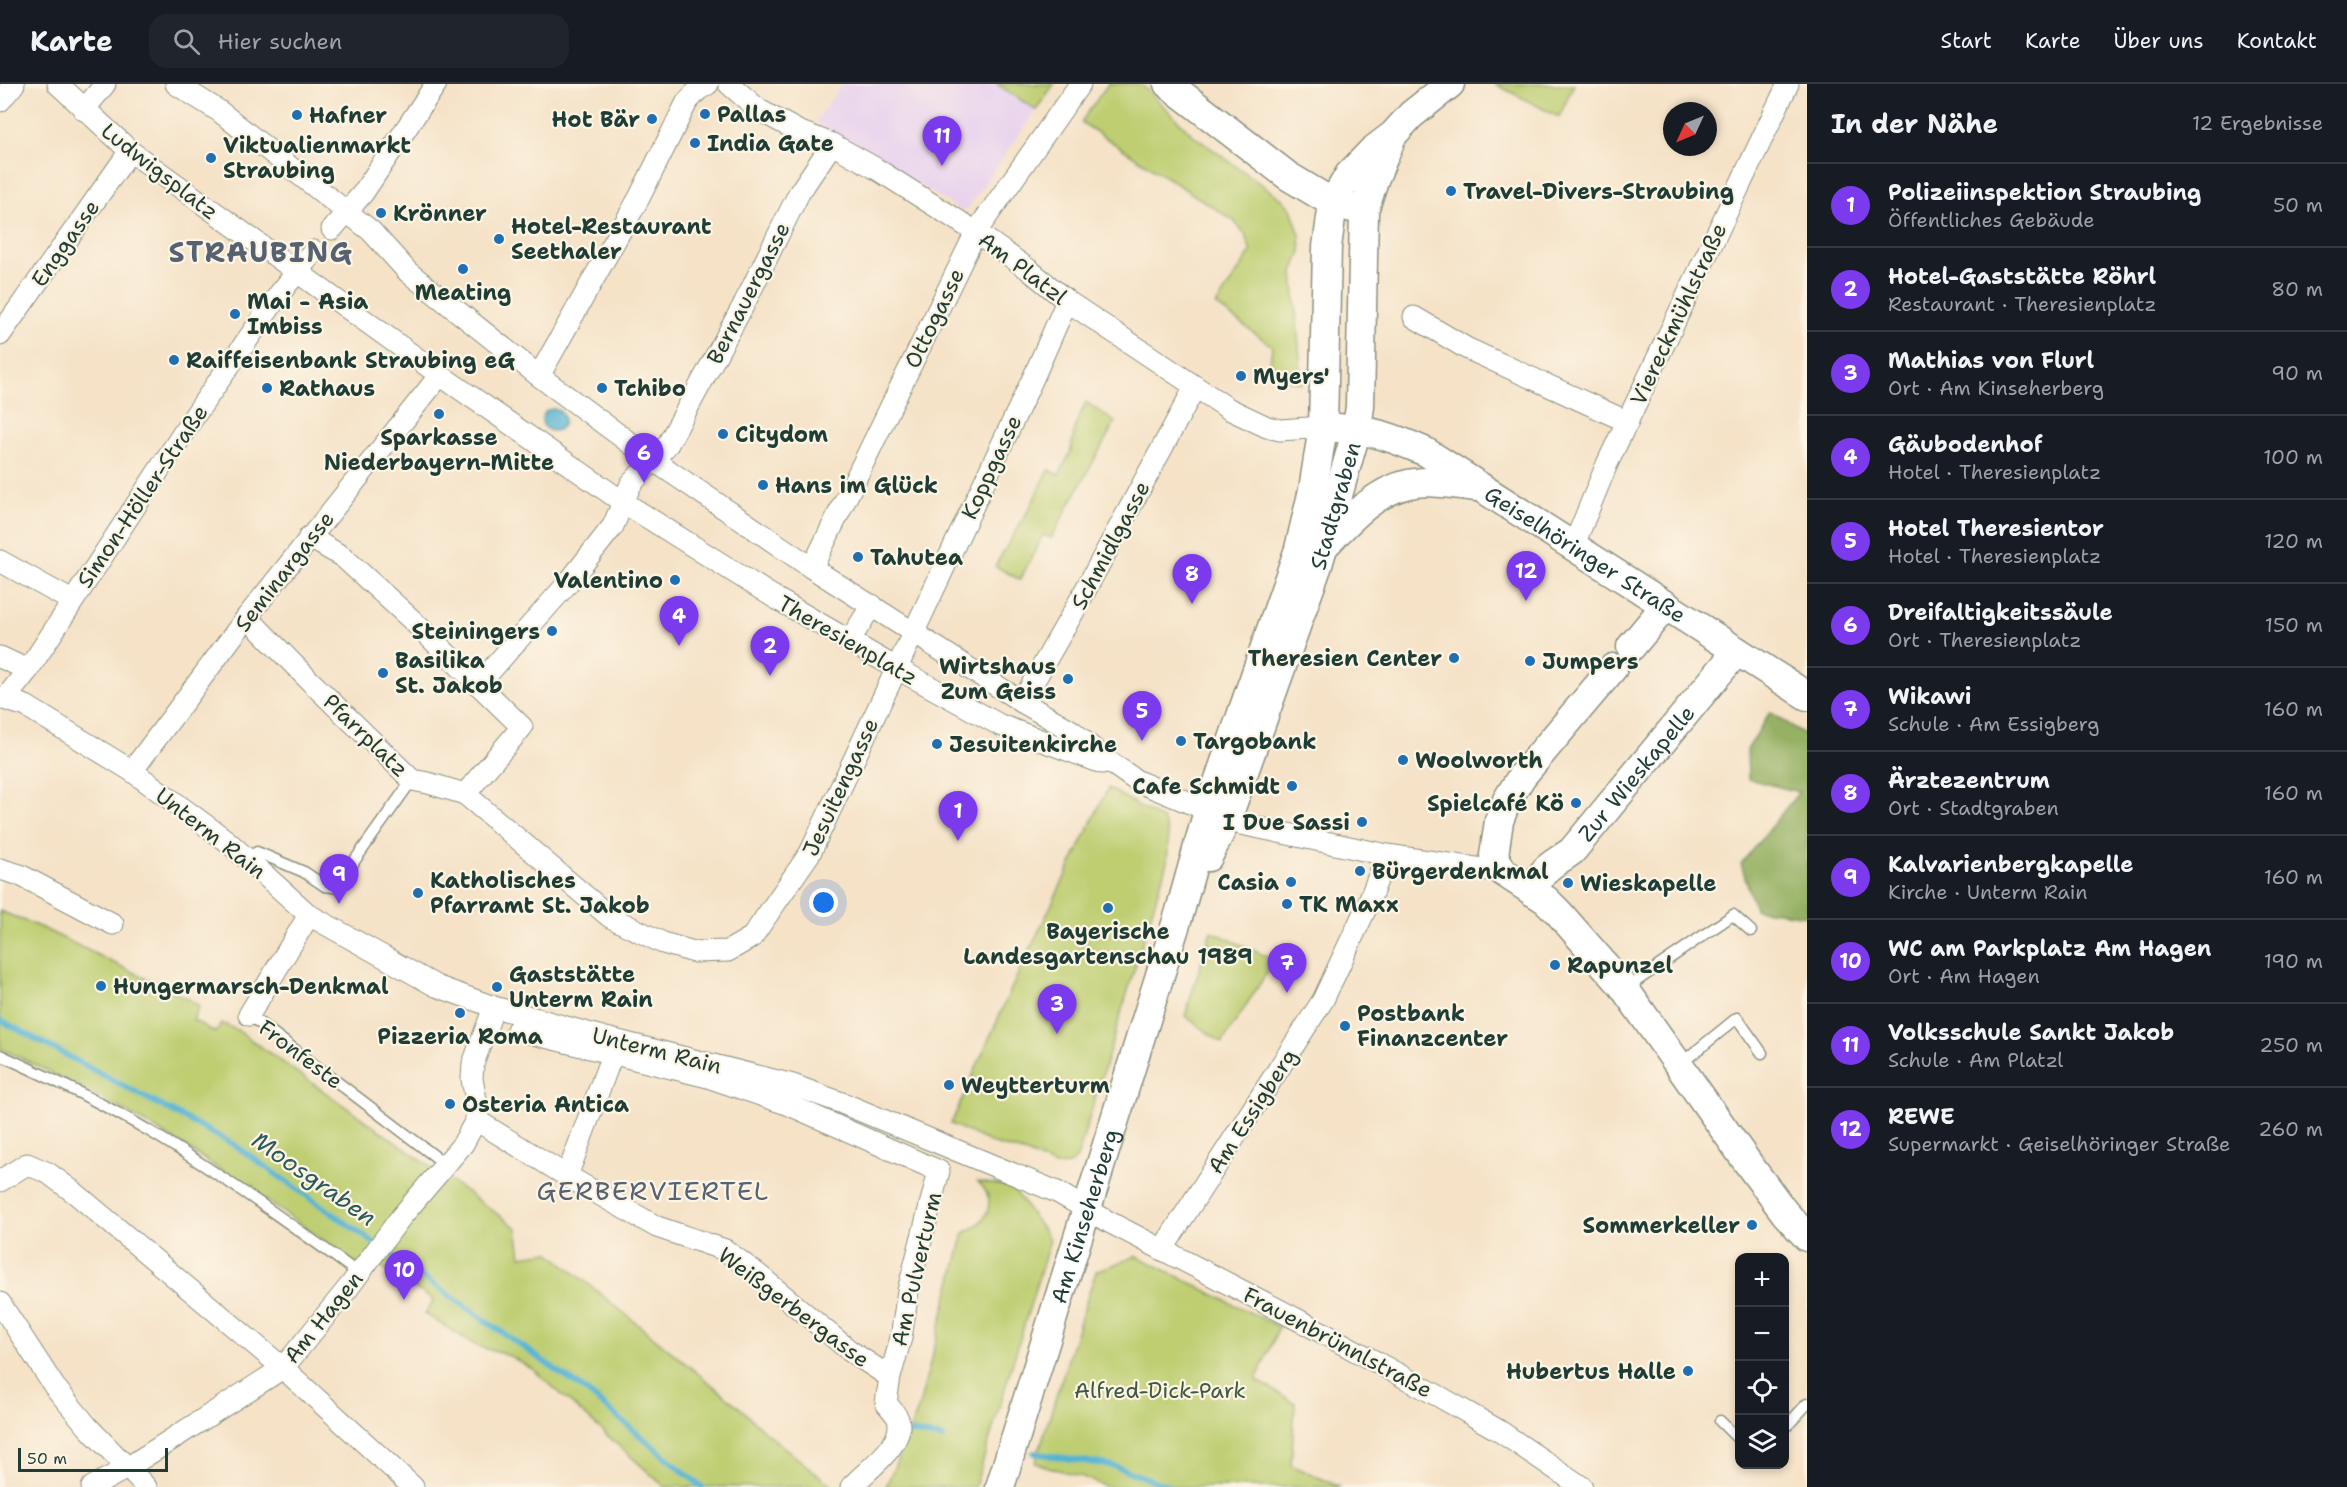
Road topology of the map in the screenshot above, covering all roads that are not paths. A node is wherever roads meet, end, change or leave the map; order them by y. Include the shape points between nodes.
1 (14, 84) edge
2 (58, 84) edge
3 (105, 84) edge
4 (177, 84) edge
5 (436, 84) edge
6 (708, 84) edge
7 (729, 84) edge
8 (1080, 84) edge
9 (1168, 84) edge
10 (1450, 84) edge
11 (1788, 84) edge
12 (0, 101) edge
13 (84, 110) junction
14 (1393, 135) junction
15 (832, 144) junction
16 (130, 151) junction
17 (1333, 203) junction
18 (1364, 211) junction
19 (346, 212) junction
20 (332, 229) dead end
21 (976, 232) junction
22 (314, 252) dead end
23 (296, 273) junction
24 (1067, 301) junction
25 (1414, 318) dead end
26 (0, 335) edge
27 (440, 375) junction
28 (539, 376) junction
29 (1195, 387) junction
30 (1628, 422) junction
31 (1323, 427) junction
32 (1357, 429) junction
33 (653, 460) junction
34 (1481, 487) junction
35 (623, 502) junction
36 (309, 537) junction
37 (1323, 547) junction
38 (1573, 547) junction
39 (0, 561) edge
40 (813, 568) junction
41 (72, 601) junction
42 (872, 605) junction
43 (1666, 605) junction
44 (247, 617) junction
45 (914, 632) junction
46 (850, 640) junction
47 (1631, 647) dead end
48 (1737, 651) junction
49 (0, 657) edge
50 (896, 668) junction
51 (1613, 668) dead end
52 (28, 670) junction
53 (478, 685) junction
54 (1807, 696) edge
55 (3, 699) edge
56 (1022, 702) junction
57 (1118, 769) junction
58 (132, 771) junction
59 (412, 780) junction
60 (465, 794) junction
61 (1217, 815) junction
62 (1387, 855) junction
63 (247, 858) junction
64 (0, 869) edge
65 (1503, 872) junction
66 (1533, 891) junction
67 (309, 915) junction
68 (113, 924) dead end
69 (1751, 931) dead end
70 (1625, 989) junction
71 (494, 1006) junction
72 (249, 1015) joint
73 (516, 1030) dead end
74 (1762, 1053) dead end
75 (612, 1054) junction
76 (0, 1055) edge
77 (1679, 1065) junction
78 (790, 1094) junction
79 (476, 1120) junction
80 (445, 1164) junction
81 (567, 1176) junction
82 (0, 1181) edge
83 (1087, 1209) junction
84 (1807, 1238) edge
85 (1162, 1250) junction
86 (358, 1273) junction
87 (0, 1303) edge
88 (283, 1368) junction
89 (891, 1377) junction
90 (1807, 1404) edge
91 (1720, 1421) dead end
92 (1789, 1424) edge
93 (1735, 1436) edge
94 (127, 1468) junction
95 (92, 1487) edge
96 (146, 1487) edge
97 (413, 1487) edge
98 (851, 1487) edge
99 (1000, 1487) edge
100 (1582, 1487) edge

1 - 12 street
2 - 13 street, Ludwigsplatz
3 - 13 street, Ludwigsplatz
4 - 19 street via 219,111
5 - 19 street
6 - 28 street via 687,102 639,198
7 - 15 street, Am Platzl via 759,111
8 - 21 street, Ottogasse
9 - 17 main road via 1288,176
10 - 14 main road
11 - 30 street, Viereckmühlstraße
13 - 16 street, Ludwigsplatz
14 - 17 main road via 1349,175
14 - 18 main road, Stadtgraben
15 - 21 street, Am Platzl
15 - 33 street, Bernauergasse via 800,193 668,444
16 - 23 street, Ludwigsplatz
16 - 26 street, Enggasse
17 - 18 main road
17 - 31 main road, Stadtgraben via 1327,247
18 - 32 main road, Stadtgraben
19 - 20 street
19 - 28 street, Theresienplatz via 371,231 408,272
21 - 24 street, Am Platzl
21 - 40 street, Ottogasse
22 - 23 street, Simon-Höller-Straße
23 - 27 street, Theresienplatz
23 - 41 street, Simon-Höller-Straße via 195,415
24 - 29 street, Am Platzl
24 - 45 street, Koppgasse
25 - 30 street via 1466,348
27 - 35 street, Theresienplatz
27 - 36 street, Seminargasse
28 - 33 street, Theresienplatz
29 - 31 street, Am Platzl via 1267,427
29 - 56 street, Schmidlgasse
30 - 38 street, Viereckmühlstraße
31 - 32 main road, Geiselhöringer Straße
31 - 61 main road, Stadtgraben via 1299,549
32 - 34 main road, Geiselhöringer Straße via 1390,436 1426,452
32 - 37 main road, Stadtgraben
33 - 35 street via 631,484
33 - 40 street, Theresienplatz
34 - 37 main road via 1430,482 1404,485 1373,501
34 - 38 main road, Geiselhöringer Straße
35 - 46 street, Theresienplatz
35 - 53 street via 613,526 568,583
36 - 44 street, Seminargasse
36 - 53 street via 343,557
37 - 61 main road, Stadtgraben
38 - 43 main road, Geiselhöringer Straße
39 - 41 street
40 - 42 street, Theresienplatz
41 - 52 street, Simon-Höller-Straße
42 - 45 street, Theresienplatz
42 - 46 street
43 - 47 main road
43 - 48 main road, Geiselhöringer Straße
44 - 58 street, Seminargasse
44 - 59 street, Pfarrplatz
45 - 50 street, Koppgasse
45 - 56 street, Theresienplatz
46 - 50 street, Theresienplatz
48 - 54 main road, Geiselhöringer Straße
48 - 66 main road, Zur Wieskapelle via 1572,851 1547,866
49 - 52 street
50 - 57 street, Theresienplatz via 1000,725
50 - 60 street, Jesuitengasse via 810,853 752,937 728,951 694,952 663,943 610,917
51 - 65 main road via 1522,776 1507,800 1494,855
52 - 55 street, Simon-Höller-Straße
53 - 60 street via 522,727
55 - 58 street, Unterm Rain via 26,706
56 - 57 street, Theresienplatz via 1072,731
57 - 61 street, Theresienplatz
58 - 63 street, Unterm Rain
59 - 60 street, Pfarrplatz
59 - 63 lane via 340,888 325,886 304,872 257,852
61 - 62 street, Theresienplatz via 1241,824
61 - 83 main road, Am Kinseherberg via 1180,911
62 - 65 street, Theresienplatz
62 - 85 street, Am Essigberg via 1317,1010
63 - 67 street, Unterm Rain
64 - 68 street via 20,875
65 - 66 main road
66 - 70 main road via 1559,913
67 - 71 street, Unterm Rain via 436,986
67 - 72 street, Fronfeste
69 - 70 lane via 1733,915
70 - 77 main road
71 - 78 street, Unterm Rain
71 - 79 street via 473,1064
72 - 80 lane, Fronfeste
73 - 75 street
74 - 77 lane via 1737,1018
75 - 78 street
75 - 81 street
76 - 86 lane via 58,1081 151,1132
77 - 84 main road
78 - 83 street, Unterm Rain via 1057,1192
78 - 89 street, Am Pulverturm via 939,1172 908,1291
79 - 80 street, Am Hagen via 463,1144
79 - 81 street, Weißgerbergasse
80 - 86 street, Am Hagen
81 - 89 street, Weißgerbergasse via 657,1227 725,1250 850,1351
82 - 88 street via 27,1164 48,1173
83 - 85 street, Frauenbrünnlstraße
83 - 99 main road, Am Kinseherberg
85 - 100 street, Frauenbrünnlstraße via 1442,1398 1498,1430
86 - 88 street, Am Hagen
87 - 94 street via 54,1386
88 - 94 street, Am Hagen
88 - 97 street
89 - 98 street, Am Pulverturm via 886,1403 898,1418 899,1434 891,1448
90 - 92 lane
91 - 93 lane
94 - 95 street, Am Hagen
94 - 96 street

